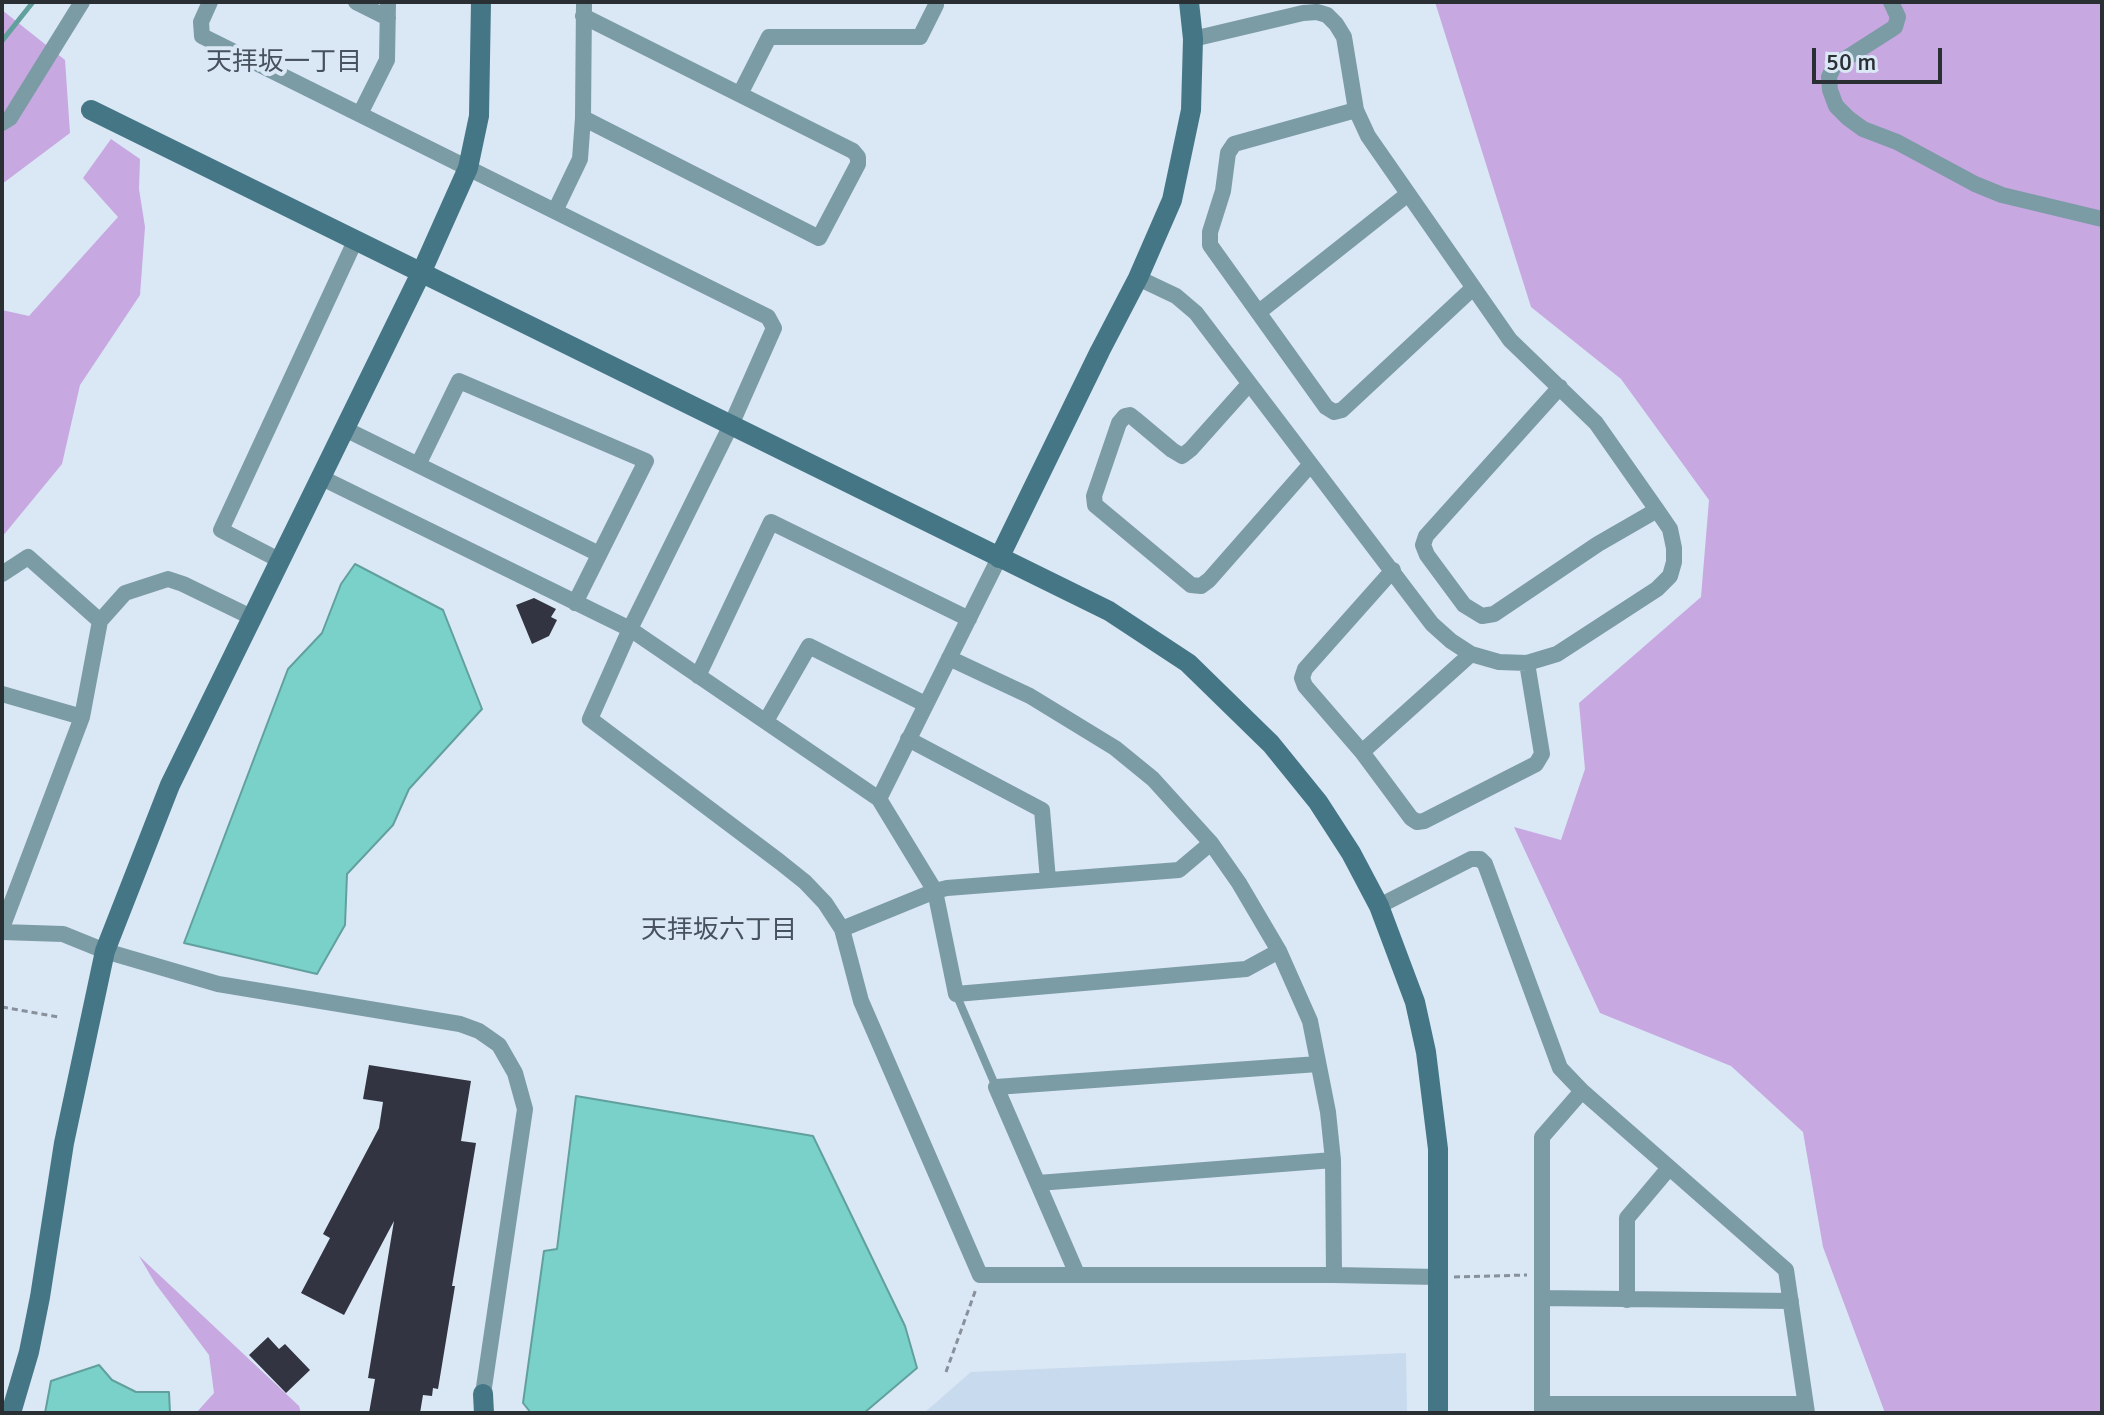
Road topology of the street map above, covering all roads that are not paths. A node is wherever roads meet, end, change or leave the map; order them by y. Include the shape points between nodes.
1 (82, 2) edge
2 (210, 2) edge
3 (356, 2) edge
4 (481, 2) edge
5 (936, 2) edge
6 (1189, 2) edge
7 (1891, 2) edge
8 (584, 9) edge
9 (388, 10) edge
10 (1193, 39) junction
11 (740, 94) junction
12 (91, 110) dead end
13 (1356, 110) junction
14 (360, 114) junction
15 (583, 118) junction
16 (2, 123) edge
17 (468, 168) junction
18 (1408, 194) junction
19 (555, 211) junction
20 (2102, 219) edge
21 (356, 239) junction
22 (422, 271) junction
23 (1138, 278) junction
24 (1473, 288) junction
25 (1259, 312) junction
26 (1249, 384) junction
27 (1560, 387) junction
28 (731, 425) junction
29 (345, 429) junction
30 (418, 465) junction
31 (1310, 465) junction
32 (320, 477) junction
33 (1657, 510) junction
34 (599, 554) junction
35 (999, 558) junction
36 (279, 560) junction
37 (1393, 570) junction
38 (2, 574) edge
39 (575, 603) junction
40 (251, 617) junction
41 (969, 619) junction
42 (100, 621) junction
43 (630, 629) junction
44 (1471, 654) junction
45 (949, 658) junction
46 (1527, 663) junction
47 (698, 676) junction
48 (2, 694) edge
49 (925, 704) junction
50 (82, 717) junction
51 (766, 721) junction
52 (908, 739) junction
53 (1362, 752) junction
54 (879, 799) junction
55 (1211, 843) junction
56 (1048, 880) junction
57 (935, 891) junction
58 (1379, 906) junction
59 (842, 929) junction
60 (2, 930) edge
61 (105, 951) junction
62 (1279, 951) junction
63 (956, 994) junction
64 (1318, 1064) junction
65 (996, 1087) junction
66 (1582, 1091) junction
67 (1333, 1160) junction
68 (1669, 1168) junction
69 (1038, 1183) junction
70 (1077, 1274) junction
71 (1334, 1275) junction
72 (1438, 1277) junction
73 (1542, 1298) junction
74 (1627, 1300) junction
75 (1791, 1301) junction
76 (483, 1404) edge
77 (1542, 1408) edge
78 (1806, 1409) edge
79 (11, 1413) edge
80 (1438, 1413) edge

1 - 16 street
2 - 14 street via 201,22 202,36
3 - 9 street
4 - 17 street via 479,116
5 - 11 street via 920,37 769,37
6 - 10 street
7 - 20 street via 1898,17 1895,27 1834,66 1829,77 1836,106 1863,129 1975,184
8 - 11 street
8 - 15 street
9 - 14 street via 387,60
10 - 13 street via 1303,13 1327,15 1344,37
10 - 23 street via 1191,110 1172,200
11 - 15 street via 858,157 819,238
12 - 21 street
13 - 18 street
13 - 25 street via 1234,144 1228,153 1210,245
14 - 17 street
15 - 19 street via 580,159
17 - 19 street
17 - 22 street
18 - 24 street
18 - 25 street
19 - 28 street via 768,317 774,328
21 - 22 street
21 - 36 street via 221,530
22 - 28 street
22 - 29 street
23 - 26 street via 1176,296 1196,313
23 - 35 street
24 - 25 street via 1334,412
24 - 27 street via 1510,340
26 - 31 street
26 - 31 street via 1182,456 1125,416 1095,505 1191,585 1201,586
27 - 33 street via 1596,423
27 - 33 street via 1426,536 1427,555 1464,605 1482,616 1494,614
28 - 35 street
28 - 43 street
29 - 30 street
29 - 32 street
30 - 34 street
30 - 34 street via 459,381 646,461
31 - 37 street
32 - 36 street
32 - 39 street
33 - 46 street via 1670,529 1674,548 1670,576 1557,654
34 - 39 street
35 - 41 street
35 - 58 street via 1109,611 1188,663 1271,744 1318,802
36 - 40 street
37 - 44 street via 1432,624
37 - 53 street via 1302,678
38 - 42 street via 28,557
39 - 43 street
40 - 42 street via 168,579 125,593
40 - 61 street via 170,785
41 - 45 street
41 - 47 street via 771,522
42 - 50 street
43 - 47 street
43 - 59 street via 590,719 805,882
44 - 46 street
44 - 53 street
45 - 49 street
45 - 55 street via 1030,696 1115,748 1153,779
46 - 53 street via 1542,754 1536,764 1417,822
47 - 51 street
48 - 50 street
49 - 51 street via 809,646
49 - 52 street
50 - 60 street
51 - 54 street
52 - 54 street
52 - 56 street via 1042,810
54 - 57 street
55 - 56 street via 1179,870
55 - 62 street
56 - 57 street
57 - 59 street
57 - 63 street
58 - 66 street via 1480,859 1560,1068
58 - 72 street via 1415,1002 1426,1052 1438,1149
59 - 70 street via 861,1001 980,1275
60 - 61 street via 63,934
61 - 76 street via 218,984 460,1024 499,1045 515,1073 525,1109
61 - 79 street via 64,1143 29,1352
62 - 63 street via 1246,969
62 - 64 street via 1310,1021
63 - 65 lane
64 - 65 street
64 - 67 street
65 - 69 street
66 - 68 street
66 - 73 street via 1542,1137
67 - 69 street
67 - 71 street
68 - 74 street via 1627,1218
68 - 75 street via 1786,1270
69 - 70 street
70 - 71 street
71 - 72 street
72 - 80 street
73 - 74 street
73 - 77 street
74 - 75 street
75 - 78 street
77 - 78 street

